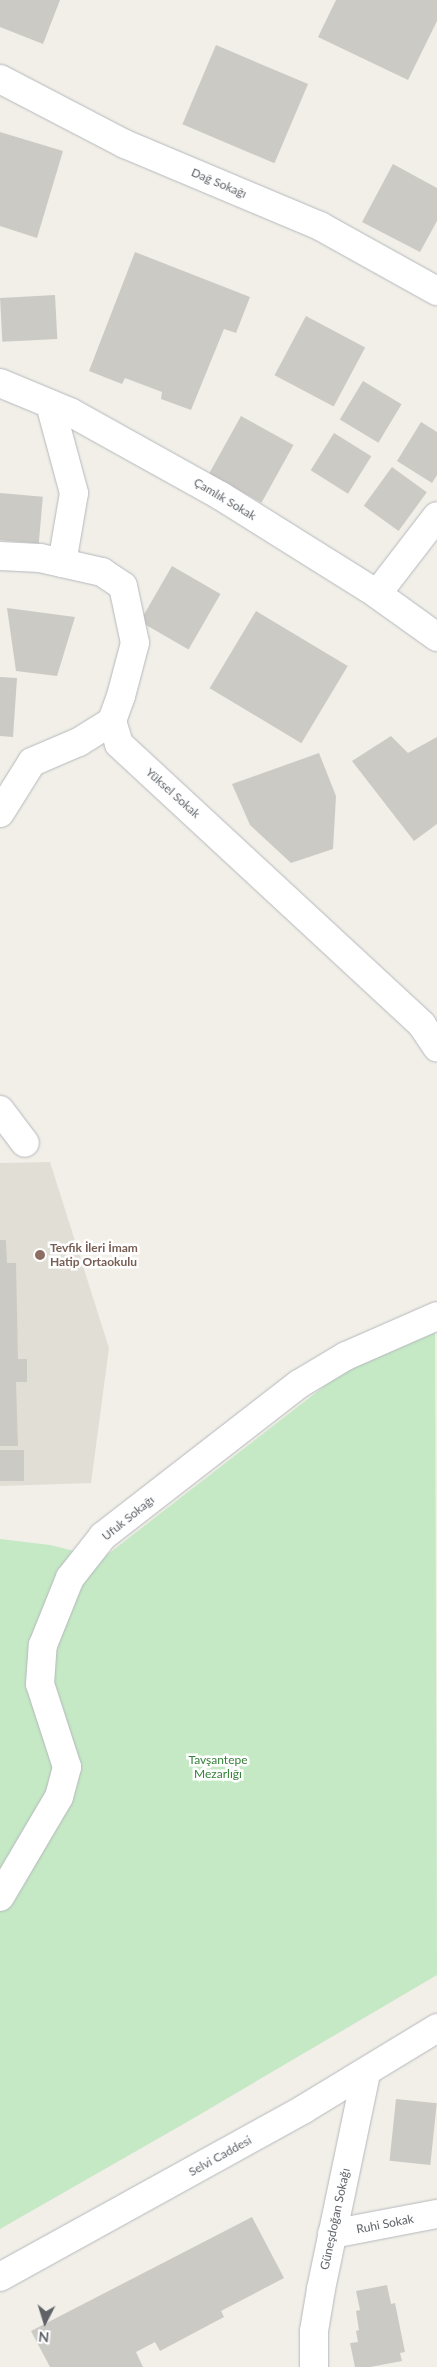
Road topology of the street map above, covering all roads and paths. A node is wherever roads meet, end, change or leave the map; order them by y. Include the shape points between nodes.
1 (0, 80) edge
2 (437, 291) edge
3 (0, 383) edge
4 (50, 404) junction
5 (437, 516) edge
6 (0, 556) edge
7 (62, 563) junction
8 (377, 594) junction
9 (437, 637) edge
10 (112, 721) junction
11 (0, 813) edge
12 (437, 1047) edge
13 (0, 1110) edge
14 (25, 1143) dead end
15 (437, 1316) edge
16 (0, 1897) edge
17 (437, 2028) edge
18 (366, 2073) junction
19 (437, 2214) edge
20 (332, 2234) junction
21 (0, 2277) edge
22 (314, 2367) edge

1 - 2 street, Dağ Sokağı via 125,144 320,226
3 - 4 street, Çamlık Sokak
4 - 7 street via 74,493
4 - 8 street, Çamlık Sokak via 221,496
5 - 8 street
6 - 7 street via 40,558
7 - 10 street via 102,572 123,586 135,643
8 - 9 street, Çamlık Sokak
10 - 11 street via 79,742 32,762
10 - 12 street, Yüksel Sokak via 119,744 415,1018
13 - 14 street
15 - 16 street, Ufuk Sokağı via 346,1356 299,1384 103,1536 70,1578 43,1645 40,1684 68,1766 59,1797
17 - 18 street, Selvi Caddesi
18 - 20 street, Güneşdoğan Sokağı
18 - 21 street, Selvi Caddesi
19 - 20 street, Ruhi Sokak
20 - 22 street, Güneşdoğan Sokağı via 314,2332

